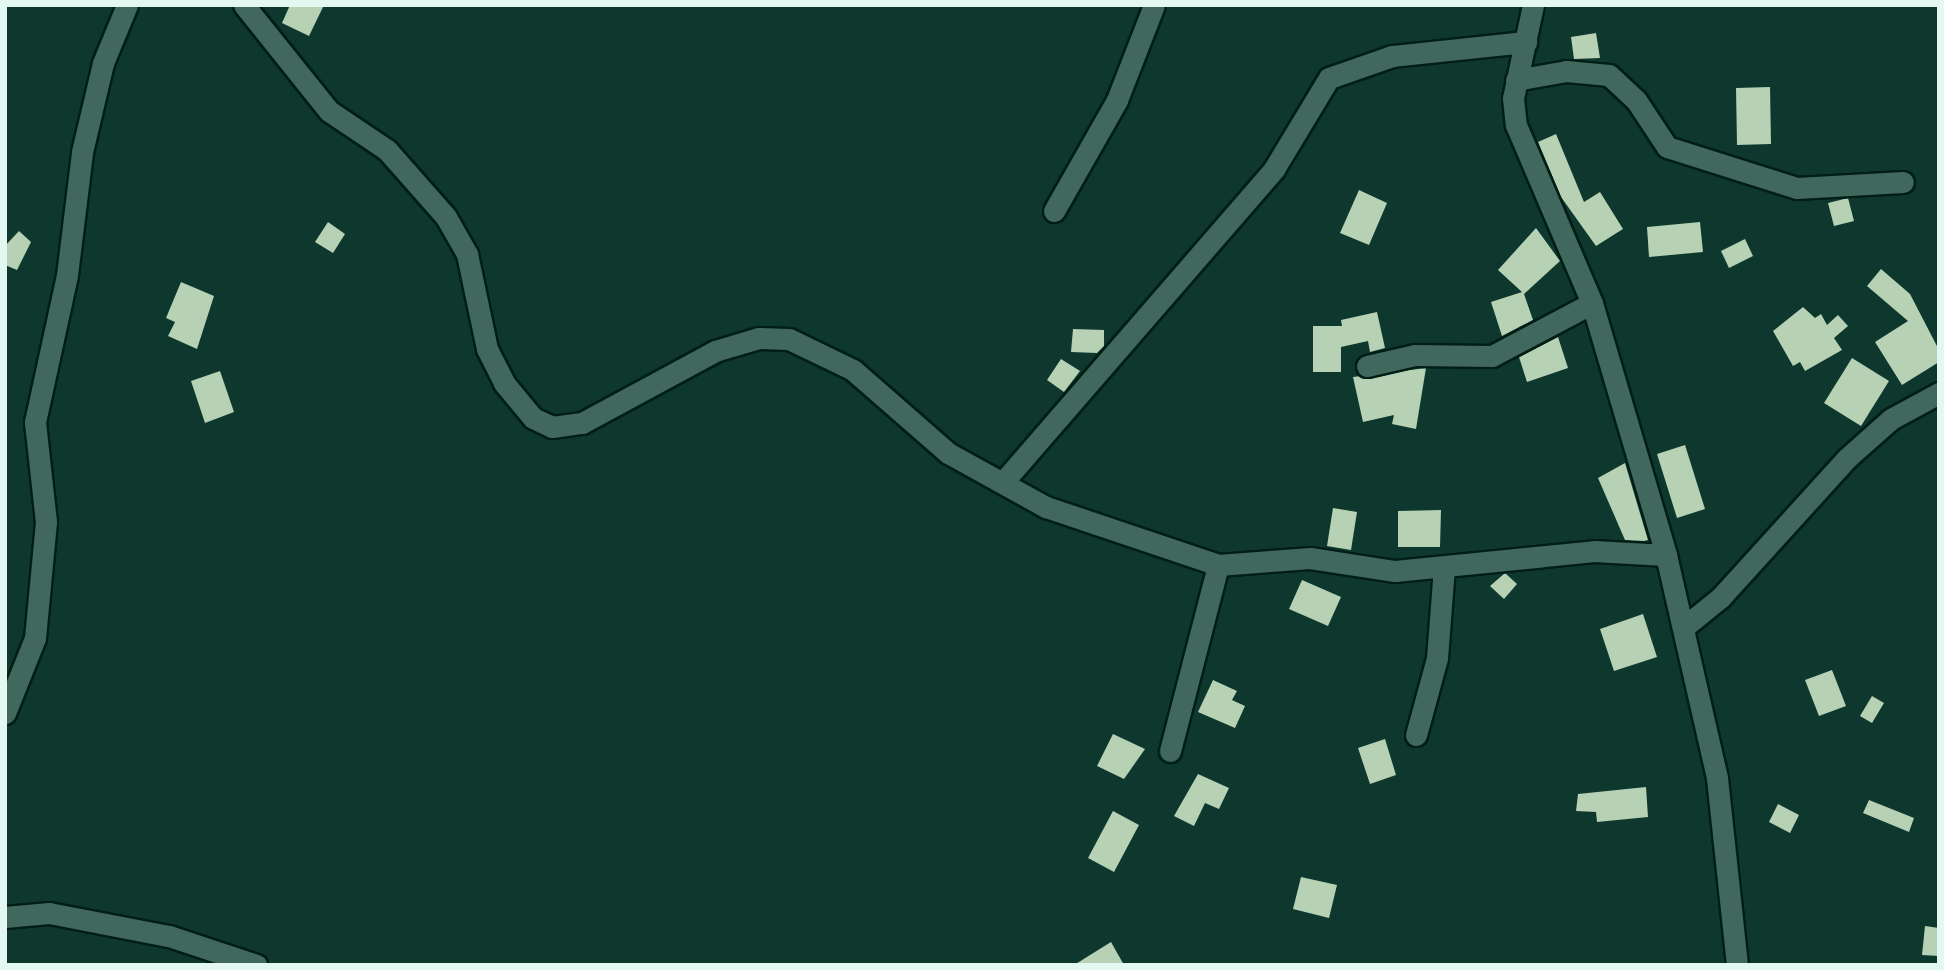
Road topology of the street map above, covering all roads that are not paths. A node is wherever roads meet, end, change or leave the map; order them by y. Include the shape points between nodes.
1 (127, 5) edge
2 (244, 5) edge
3 (1154, 5) edge
4 (1533, 5) edge
5 (1526, 42) junction
6 (1516, 80) junction
7 (1903, 182) dead end
8 (1054, 211) dead end
9 (1592, 303) junction
10 (1367, 366) dead end
11 (1939, 393) edge
12 (1004, 481) junction
13 (1666, 555) junction
14 (1218, 565) junction
15 (1444, 568) junction
16 (1684, 627) junction
17 (5, 713) edge
18 (1416, 735) dead end
19 (1170, 751) dead end
20 (5, 917) edge
21 (256, 965) edge
22 (1737, 965) edge

1 - 17 street via 103,63 82,152 67,275 35,422 46,522 35,638
2 - 12 street via 329,111 387,150 446,217 467,254 487,349 533,418 552,426 582,423 715,351 759,338 789,339 853,370 948,453
3 - 8 street via 1117,100
4 - 5 street
5 - 6 street
5 - 12 street via 1392,56 1329,78 1274,169
6 - 7 street via 1566,71 1609,75 1636,100 1667,147 1797,188
6 - 9 street via 1516,125
9 - 10 street via 1492,356 1415,355
9 - 13 street
11 - 16 street via 1891,419 1846,459 1730,587
12 - 14 street via 1106,531
13 - 15 street via 1594,551
13 - 16 street
14 - 15 street via 1310,558 1395,571
14 - 19 street
15 - 18 street via 1437,658
16 - 22 street via 1717,778
20 - 21 street via 62,916 169,936

